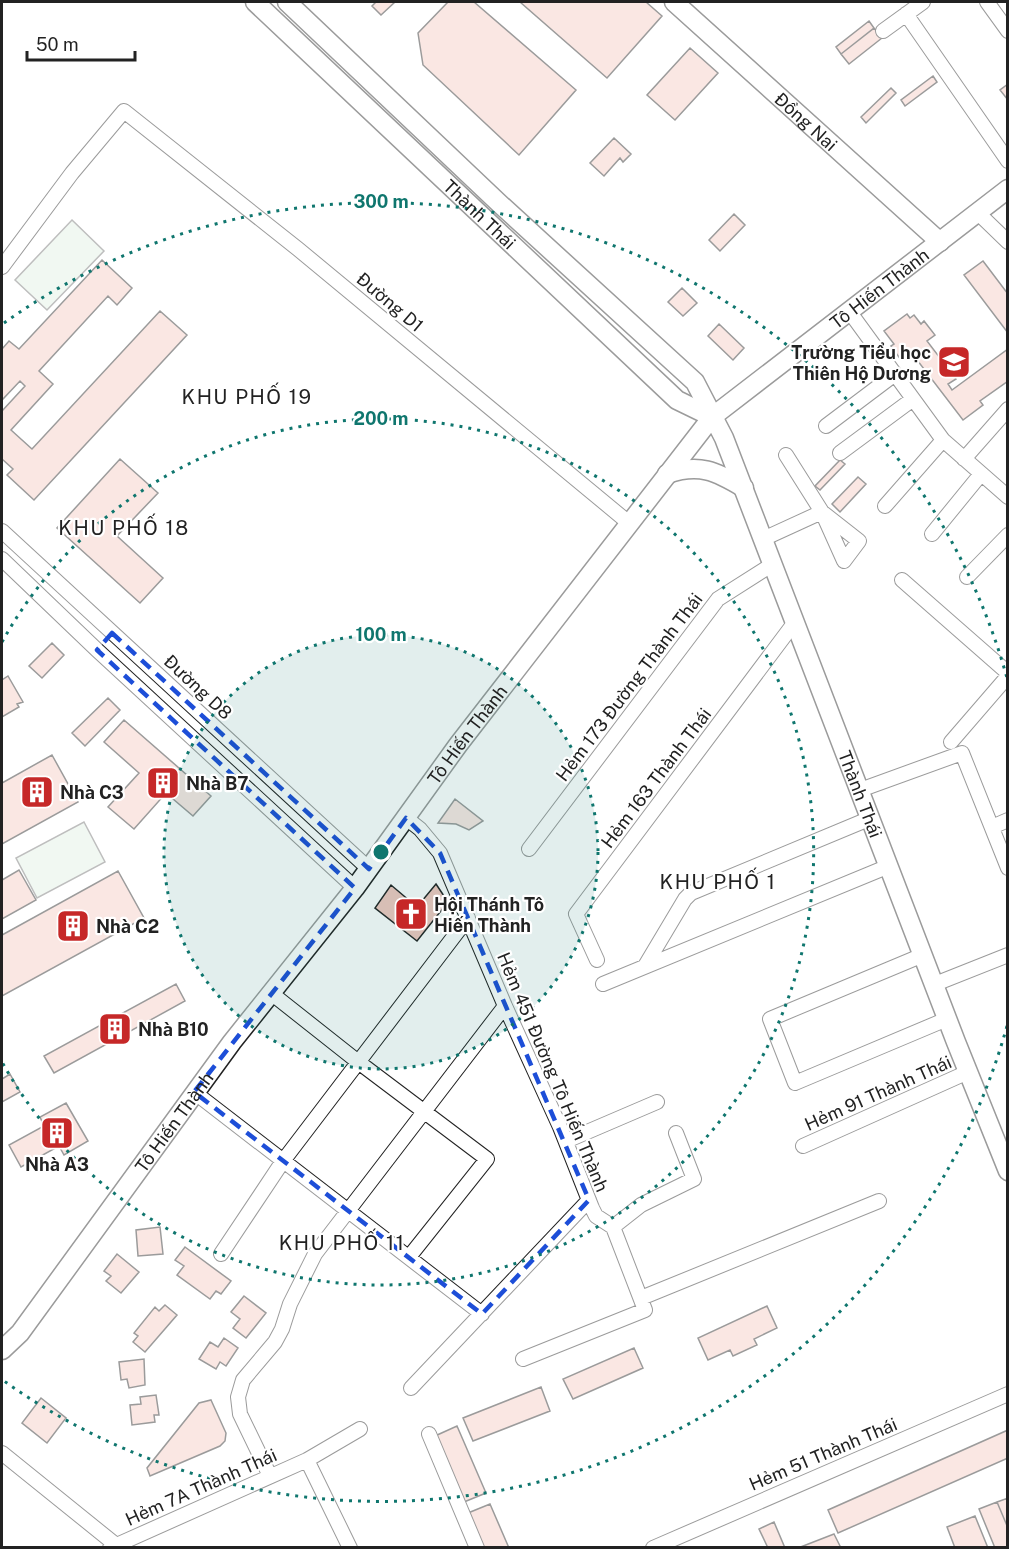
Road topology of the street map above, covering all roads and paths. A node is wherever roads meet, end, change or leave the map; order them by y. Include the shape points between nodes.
1 (256, 2) edge
2 (287, 2) edge
3 (674, 2) edge
4 (923, 2) edge
5 (987, 2) edge
6 (906, 14) junction
7 (883, 31) dead end
8 (1008, 31) edge
9 (1008, 161) edge
10 (1008, 189) edge
11 (500, 204) junction
12 (978, 212) junction
13 (485, 220) junction
14 (940, 242) junction
15 (1008, 242) edge
16 (2, 267) edge
17 (849, 311) junction
18 (895, 374) junction
19 (913, 399) junction
20 (1008, 409) edge
21 (712, 417) junction
22 (826, 426) dead end
23 (943, 440) junction
24 (840, 453) dead end
25 (786, 455) dead end
26 (964, 459) junction
27 (667, 474) junction
28 (981, 474) junction
29 (744, 488) junction
30 (1007, 496) edge
31 (885, 506) dead end
32 (629, 523) junction
33 (2, 531) edge
34 (932, 534) dead end
35 (1008, 535) edge
36 (763, 539) junction
37 (2, 559) edge
38 (773, 564) junction
39 (967, 577) dead end
40 (902, 580) dead end
41 (795, 622) junction
42 (112, 633) junction
43 (97, 650) junction
44 (1008, 675) edge
45 (951, 742) dead end
46 (860, 790) junction
47 (406, 818) junction
48 (871, 818) junction
49 (1008, 820) edge
50 (992, 826) junction
51 (529, 849) dead end
52 (889, 866) junction
53 (1008, 868) edge
54 (369, 869) junction
55 (355, 888) junction
56 (468, 918) junction
57 (923, 955) junction
58 (1008, 955) edge
59 (597, 960) dead end
60 (645, 966) junction
61 (603, 984) dead end
62 (935, 984) junction
63 (271, 993) junction
64 (505, 1006) junction
65 (947, 1019) junction
66 (357, 1061) junction
67 (969, 1072) junction
68 (194, 1092) junction
69 (657, 1102) dead end
70 (424, 1112) junction
71 (676, 1133) dead end
72 (566, 1141) junction
73 (1003, 1144) edge
74 (803, 1146) dead end
75 (283, 1161) junction
76 (1008, 1171) edge
77 (589, 1200) junction
78 (879, 1201) dead end
79 (348, 1211) junction
80 (613, 1227) junction
81 (221, 1254) dead end
82 (409, 1257) junction
83 (643, 1304) junction
84 (482, 1314) junction
85 (2, 1350) edge
86 (523, 1359) dead end
87 (411, 1388) dead end
88 (1008, 1394) edge
89 (360, 1429) dead end
90 (429, 1434) dead end
91 (2, 1453) edge
92 (308, 1460) junction
93 (270, 1476) junction
94 (113, 1546) edge
95 (350, 1548) edge
96 (477, 1548) edge
97 (653, 1548) edge

1 - 13 main road, Thành Thái
2 - 11 main road, Thành Thái
3 - 14 main road, Đồng Nai
4 - 6 street
5 - 8 street
6 - 7 street
6 - 9 street
10 - 12 main road, Tô Hiến Thành
11 - 13 main road
11 - 21 main road, Thành Thái via 695,382
12 - 14 main road, Tô Hiến Thành
12 - 15 street
13 - 21 main road, Thành Thái via 677,400
14 - 17 main road, Tô Hiến Thành
16 - 32 street, Đường D1 via 124,111 298,249
17 - 18 street
17 - 21 main road, Tô Hiến Thành
18 - 19 street
18 - 22 street
19 - 23 street
19 - 24 street
20 - 26 street
21 - 27 main road, Tô Hiến Thành
21 - 29 main road, Thành Thái
23 - 26 street
23 - 31 street
25 - 36 street via 822,512
26 - 28 street
27 - 29 main road via 699,468
27 - 32 main road, Tô Hiến Thành
28 - 30 street
28 - 34 street
29 - 36 main road, Thành Thái
32 - 47 main road, Tô Hiến Thành via 458,744
33 - 42 street, Đường D8
35 - 39 street
36 - 38 main road, Thành Thái
37 - 43 street
38 - 41 main road, Thành Thái
38 - 51 street, Hẻm 173 Đường Thành Thái via 718,599
40 - 44 street
41 - 46 main road, Thành Thái
41 - 59 street, Hẻm 163 Thành Thái via 576,914
42 - 43 street
42 - 54 street, Đường D8
43 - 55 street
44 - 45 street
46 - 48 main road, Thành Thái
46 - 50 street via 962,753
47 - 54 main road, Tô Hiến Thành
47 - 56 street, Hẻm 451 Đường Tô Hiến Thành via 440,853
48 - 52 main road, Thành Thái
48 - 60 street via 691,893
49 - 50 street
50 - 53 street
52 - 57 main road, Thành Thái
52 - 60 street
54 - 55 main road, Tô Hiến Thành
55 - 63 main road, Tô Hiến Thành
56 - 64 street, Hẻm 451 Đường Tô Hiến Thành
56 - 66 street
57 - 62 main road, Thành Thái
57 - 65 street via 770,1019 795,1083
58 - 62 street
60 - 61 street
62 - 65 main road, Thành Thái
63 - 66 street
63 - 68 main road, Tô Hiến Thành
64 - 70 street
64 - 72 street, Hẻm 451 Đường Tô Hiến Thành
65 - 67 main road, Thành Thái
66 - 70 street
66 - 75 street
67 - 73 main road, Thành Thái
67 - 74 street, Hẻm 91 Thành Thái
68 - 75 street
68 - 85 main road, Tô Hiến Thành via 20,1334
69 - 72 street
70 - 79 street
70 - 82 street via 487,1160
71 - 80 street via 694,1179 641,1205
72 - 77 street, Hẻm 451 Đường Tô Hiến Thành
73 - 76 main road, Thành Thái
75 - 79 street
75 - 81 street
77 - 80 street, Hẻm 451 Đường Tô Hiến Thành via 596,1216
77 - 84 street
78 - 83 street
79 - 82 street
79 - 93 street via 315,1254 279,1335 240,1388 240,1414
80 - 83 street, Hẻm 451 Đường Tô Hiến Thành
82 - 84 street
83 - 86 street
84 - 87 street
88 - 97 street, Hẻm 51 Thành Thái
89 - 92 street, Hẻm 7A Thành Thái
90 - 96 street
91 - 94 street
92 - 93 street, Hẻm 7A Thành Thái
92 - 95 street
93 - 94 street, Hẻm 7A Thành Thái

